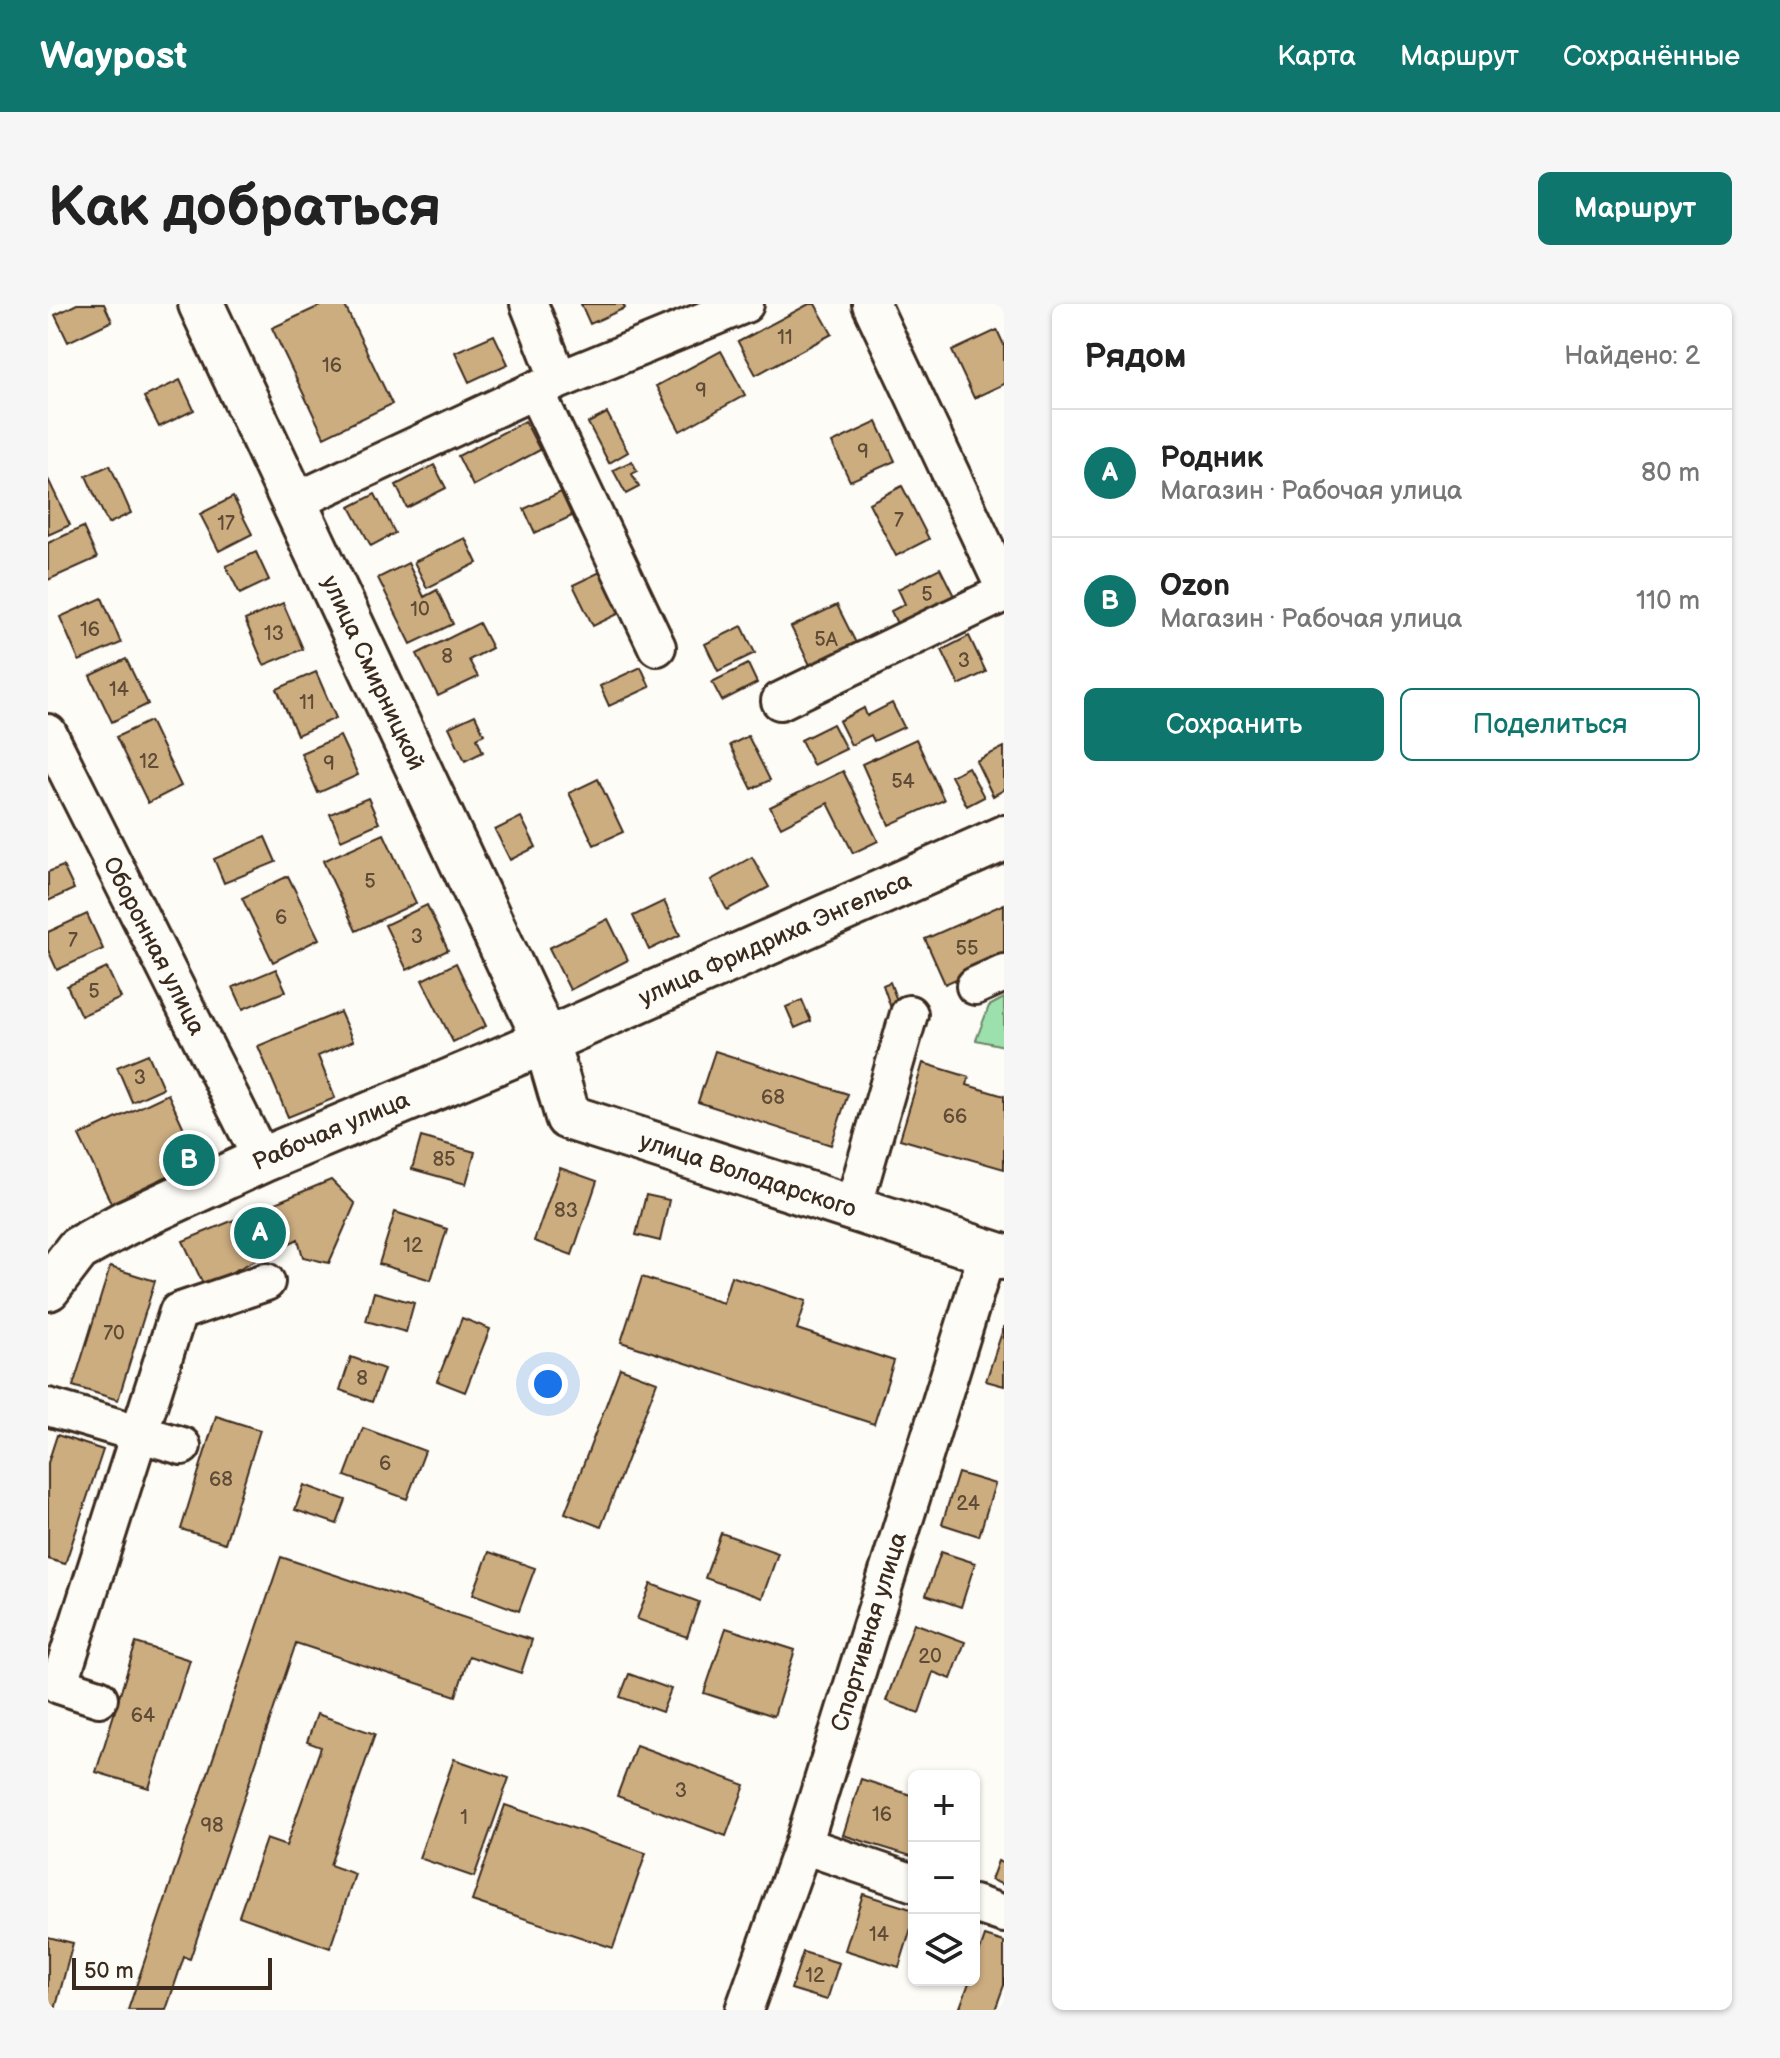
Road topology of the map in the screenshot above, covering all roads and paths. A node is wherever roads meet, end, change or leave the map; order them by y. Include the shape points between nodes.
1 (201, 304) edge
2 (529, 304) edge
3 (745, 304) edge
4 (871, 304) edge
5 (547, 385) junction
6 (294, 502) junction
7 (1004, 587) edge
8 (1004, 593) edge
9 (657, 647) dead end
10 (780, 701) dead end
11 (48, 733) edge
12 (1004, 838) edge
13 (909, 1014) dead end
14 (546, 1041) junction
15 (262, 1160) junction
16 (853, 1208) junction
17 (996, 1254) edge
18 (266, 1282) dead end
19 (48, 1288) edge
20 (48, 1407) edge
21 (139, 1434) junction
22 (182, 1446) dead end
23 (99, 1698) dead end
24 (803, 1845) junction
25 (908, 1881) edge
26 (980, 1906) edge
27 (1004, 1914) edge
28 (744, 2010) edge

1 - 6 main road, улица Смирницкой
2 - 5 street
3 - 5 street
4 - 7 street
5 - 6 street
5 - 9 street
6 - 14 main road, улица Смирницкой
8 - 10 street
11 - 15 street, Оборонная улица
12 - 14 main road, улица Фридриха Энгельса
13 - 16 street
14 - 15 main road, Рабочая улица
14 - 16 main road, улица Володарского via 568,1117
15 - 19 main road, Рабочая улица via 78,1249
16 - 17 main road, улица Володарского
17 - 24 street, Спортивная улица
18 - 21 street via 178,1312
20 - 21 street
21 - 22 street
21 - 23 street via 59,1685
24 - 25 street
24 - 28 street, Спортивная улица
26 - 27 street

